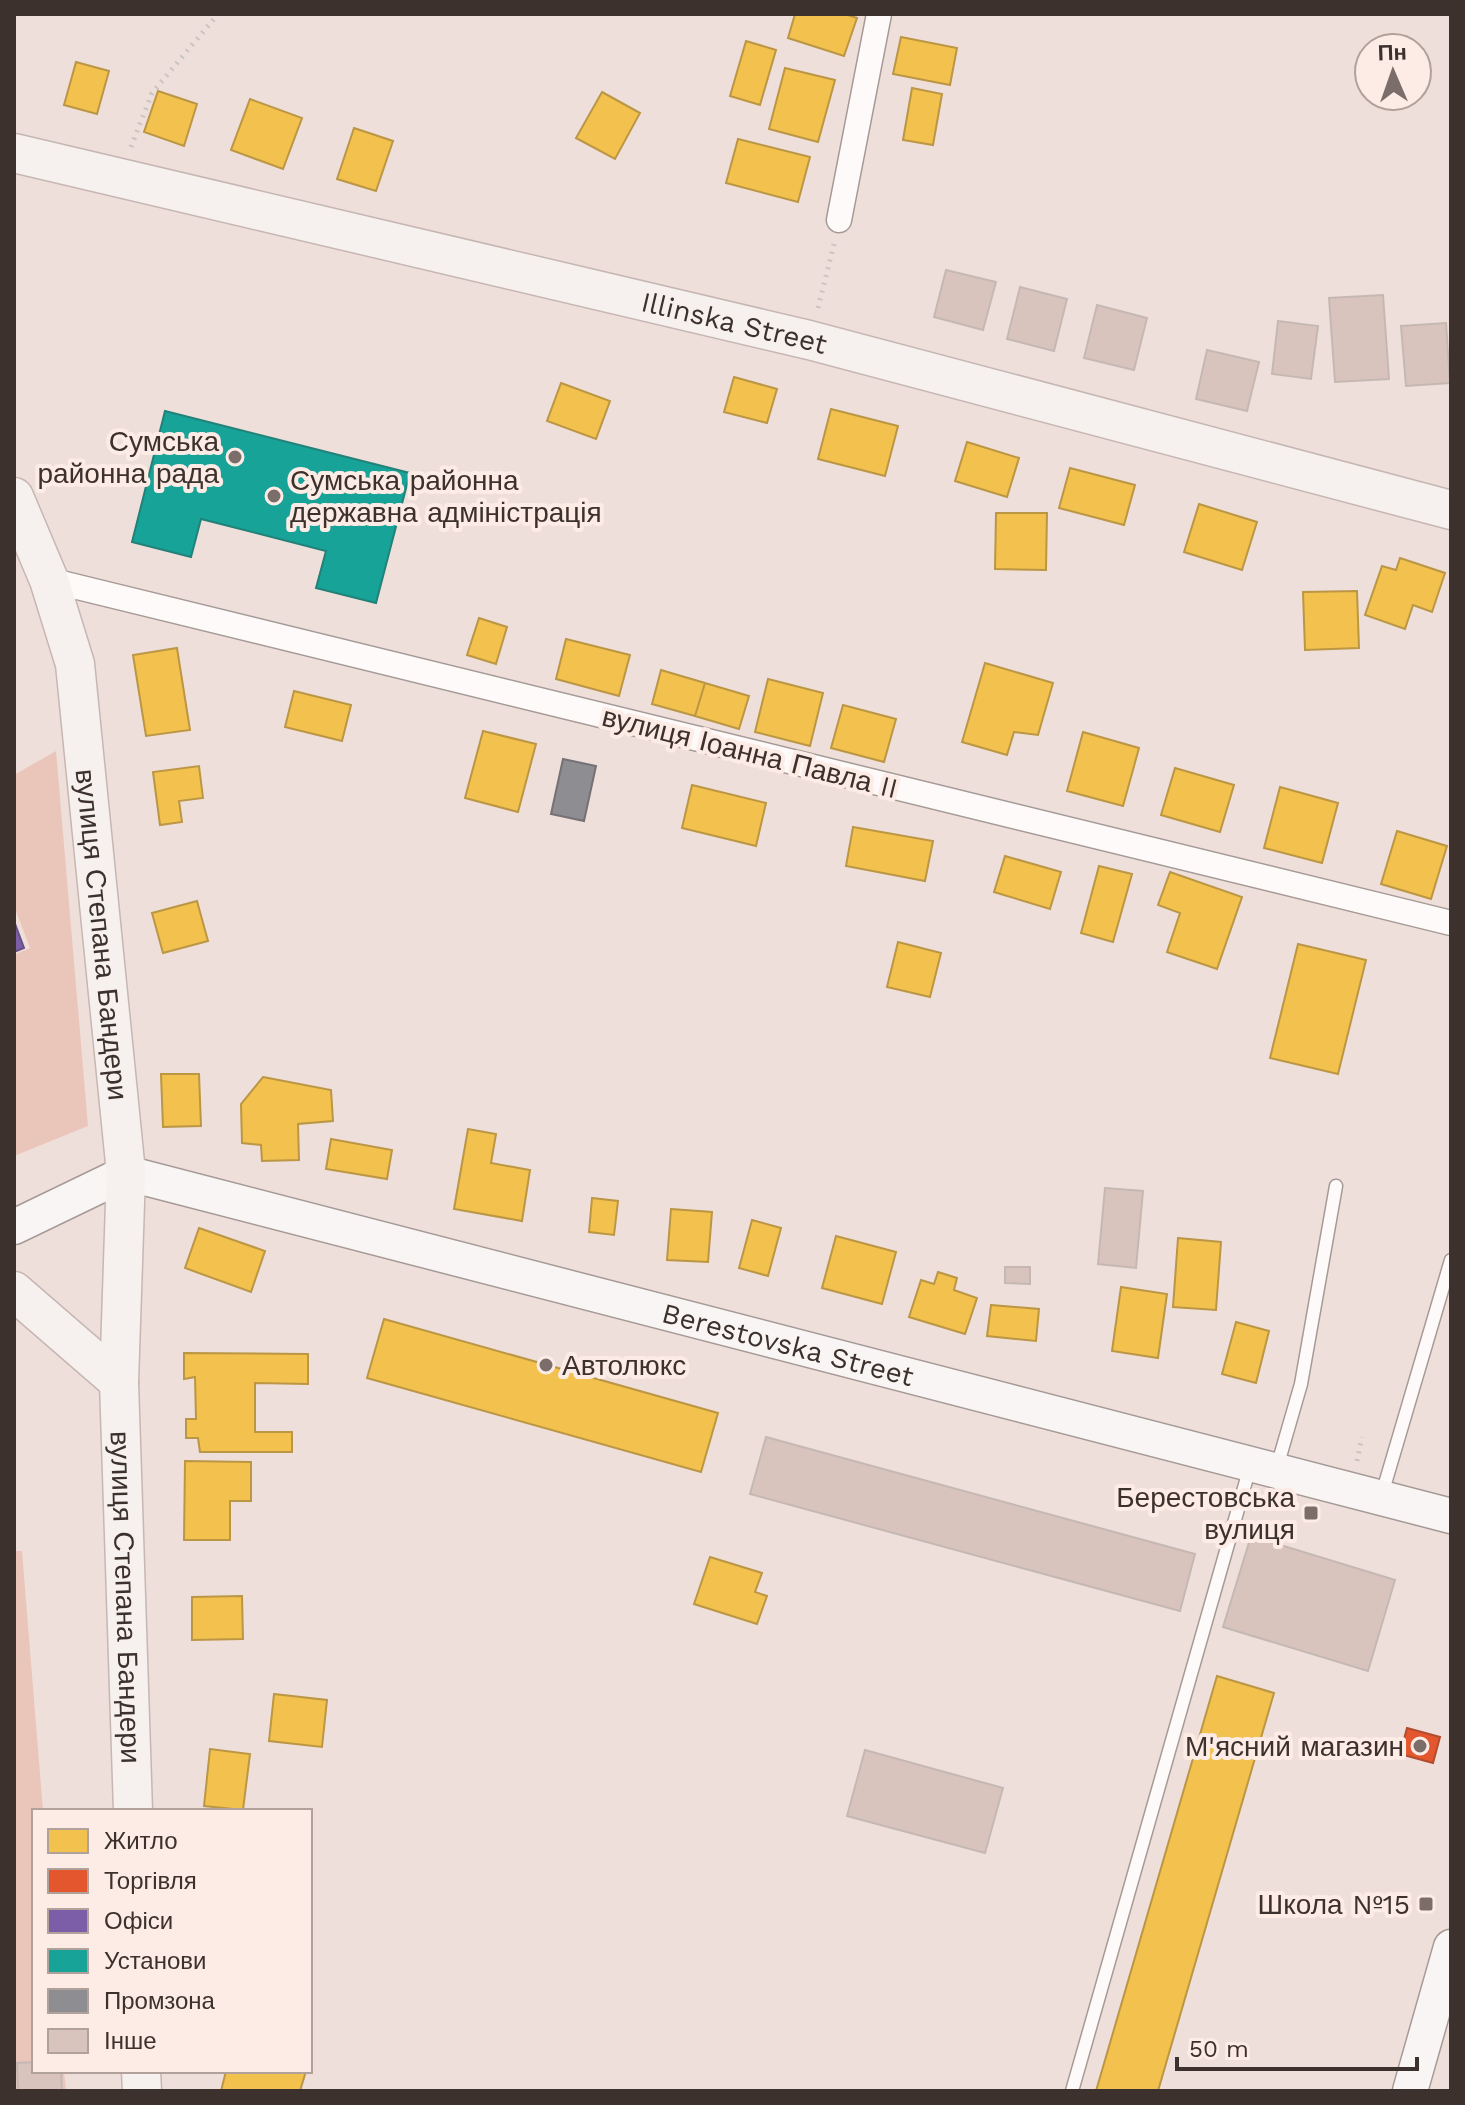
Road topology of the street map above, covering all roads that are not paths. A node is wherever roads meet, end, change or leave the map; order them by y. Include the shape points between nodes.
1 (879, 14) edge
2 (14, 153) edge
3 (839, 220) dead end
4 (14, 497) edge
5 (1451, 510) edge
6 (49, 580) junction
7 (1451, 923) edge
8 (126, 1173) junction
9 (1336, 1186) dead end
10 (14, 1227) edge
11 (1451, 1260) edge
12 (14, 1291) edge
13 (119, 1382) junction
14 (1264, 1467) junction
15 (1381, 1497) junction
16 (1451, 1516) edge
17 (133, 1809) edge
18 (1451, 1947) edge
19 (1072, 2091) edge
20 (1410, 2091) edge

1 - 3 street
2 - 5 main road, Illinska Street via 809,340
4 - 6 main road, вулиця Степана Бандери
6 - 7 street, вулиця Іоанна Павла II
6 - 8 main road, вулиця Степана Бандери via 75,664
8 - 10 street
8 - 13 main road, вулиця Степана Бандери
8 - 14 street, Berestovska Street
9 - 14 lane via 1301,1384
11 - 15 lane
12 - 13 main road
13 - 17 main road, вулиця Степана Бандери
14 - 15 street, Berestovska Street
14 - 19 lane
15 - 16 street, Berestovska Street
18 - 20 street

